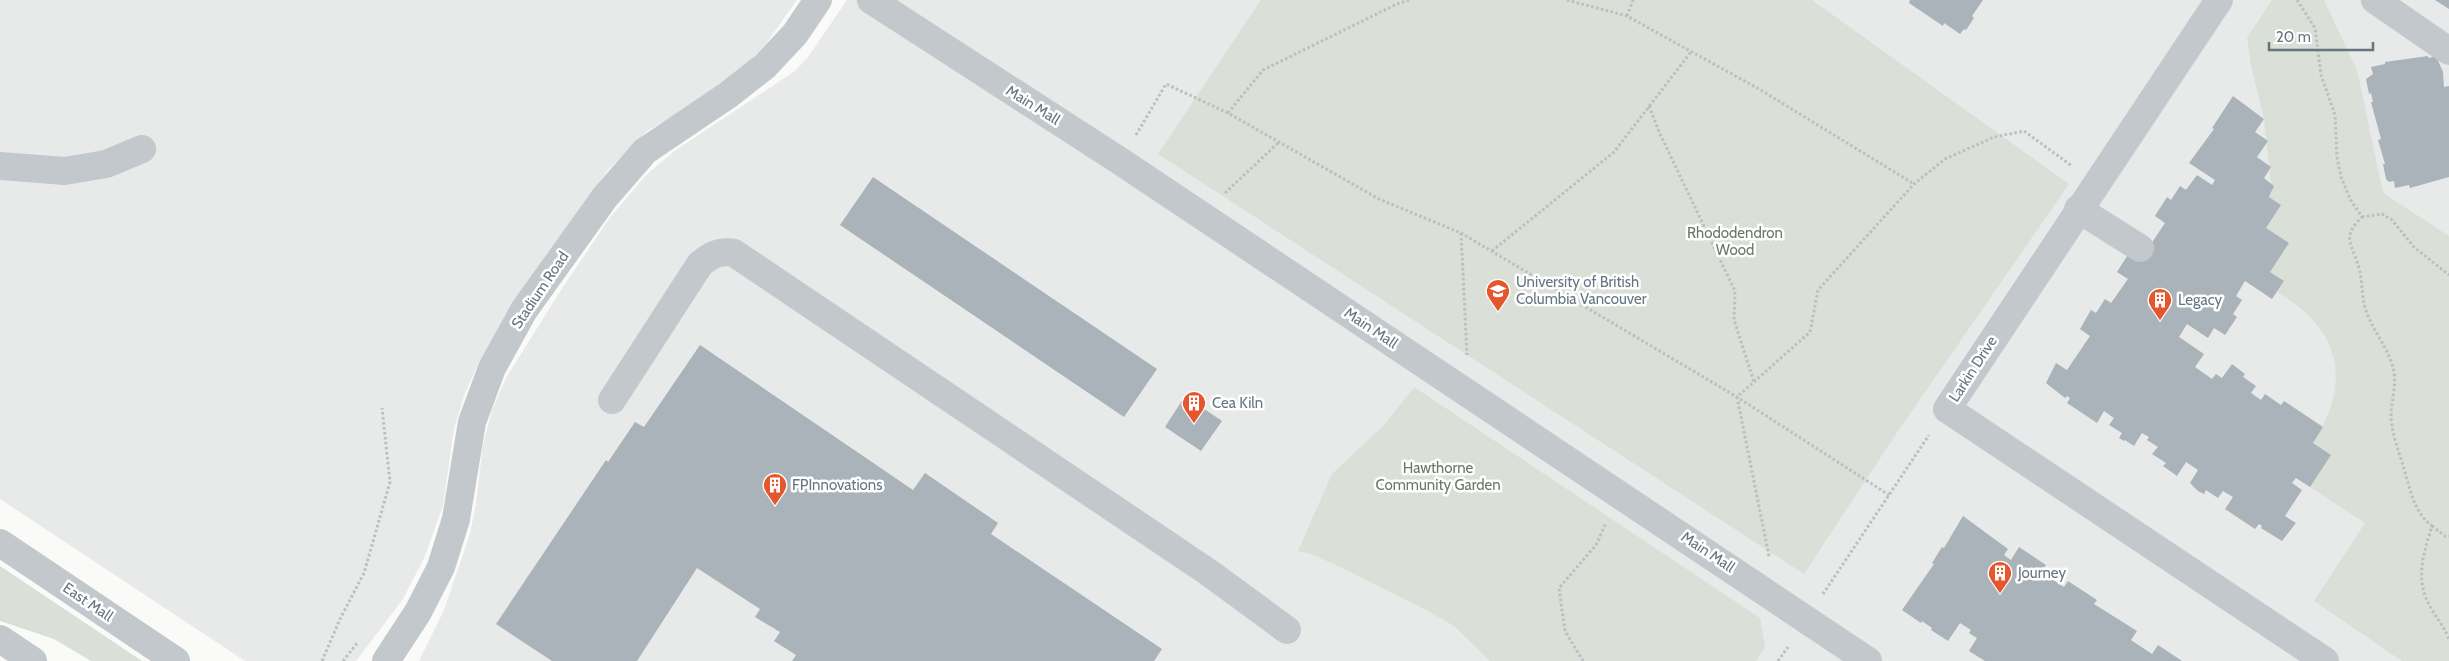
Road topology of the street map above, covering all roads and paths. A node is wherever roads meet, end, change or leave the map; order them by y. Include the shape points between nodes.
1 (818, 0) edge
2 (871, 0) edge
3 (1409, 0) edge
4 (1567, 0) edge
5 (1633, 0) edge
6 (2219, 0) edge
7 (2297, 0) edge
8 (2375, 0) edge
9 (1627, 16) junction
10 (2449, 51) edge
11 (1691, 52) junction
12 (1649, 106) junction
13 (1228, 113) junction
14 (1278, 142) junction
15 (142, 149) dead end
16 (1120, 160) junction
17 (0, 166) edge
18 (2097, 181) junction
19 (1914, 184) junction
20 (2078, 209) junction
21 (1202, 215) junction
22 (2362, 218) junction
23 (1461, 233) junction
24 (2140, 248) dead end
25 (1492, 251) junction
26 (2449, 275) edge
27 (1754, 382) junction
28 (1469, 393) junction
29 (1737, 397) junction
30 (612, 400) dead end
31 (382, 408) dead end
32 (1947, 409) junction
33 (1619, 493) junction
34 (1889, 495) junction
35 (2432, 526) junction
36 (2449, 536) edge
37 (0, 543) edge
38 (1777, 598) junction
39 (1807, 619) junction
40 (1287, 630) dead end
41 (0, 639) edge
42 (2449, 639) edge
43 (33, 661) edge
44 (176, 661) edge
45 (322, 661) edge
46 (386, 661) edge
47 (1583, 661) edge
48 (1778, 661) edge
49 (1868, 661) edge
50 (2325, 661) edge

1 - 46 street, Stadium Road via 795,34 765,66 645,151 606,197 524,310 492,368 472,422 456,519 441,567 418,612
2 - 16 street, Main Mall
3 - 13 path via 1263,70
4 - 9 path
5 - 9 path
6 - 18 street, Larkin Drive
7 - 22 path via 2315,28 2321,75 2335,115 2341,177
8 - 10 street
9 - 11 path
11 - 12 path
11 - 19 path via 1759,88
12 - 25 path via 1614,152
12 - 27 path via 1735,291 1734,320
13 - 14 path
13 - 16 path via 1166,84
14 - 21 path
14 - 23 path via 1379,199
15 - 17 street via 106,164 66,171
16 - 21 street, Main Mall
18 - 19 path via 2024,131 1994,137 1945,159
18 - 20 street, Larkin Drive
19 - 27 path via 1818,290 1810,332
20 - 24 street
20 - 32 street, Larkin Drive
21 - 28 street, Main Mall
22 - 26 path via 2382,214 2392,220 2414,247
22 - 35 path via 2349,236 2350,245 2359,268 2367,314 2394,372 2391,414 2409,491 2416,508
23 - 25 path
23 - 28 path
25 - 29 path
27 - 29 path
28 - 33 street, Main Mall
29 - 34 path
29 - 38 path
30 - 40 street via 700,264 724,251 734,253 1208,572
31 - 45 path via 390,482 364,573
32 - 34 path
32 - 50 street, Larkin Drive
33 - 38 street, Main Mall
33 - 47 path via 1596,545 1559,588 1565,631
34 - 39 path
35 - 36 path via 2444,536
35 - 42 path via 2421,578 2425,597
37 - 44 street, East Mall
38 - 39 street, Main Mall
39 - 48 path
39 - 49 street, Main Mall
41 - 43 street

